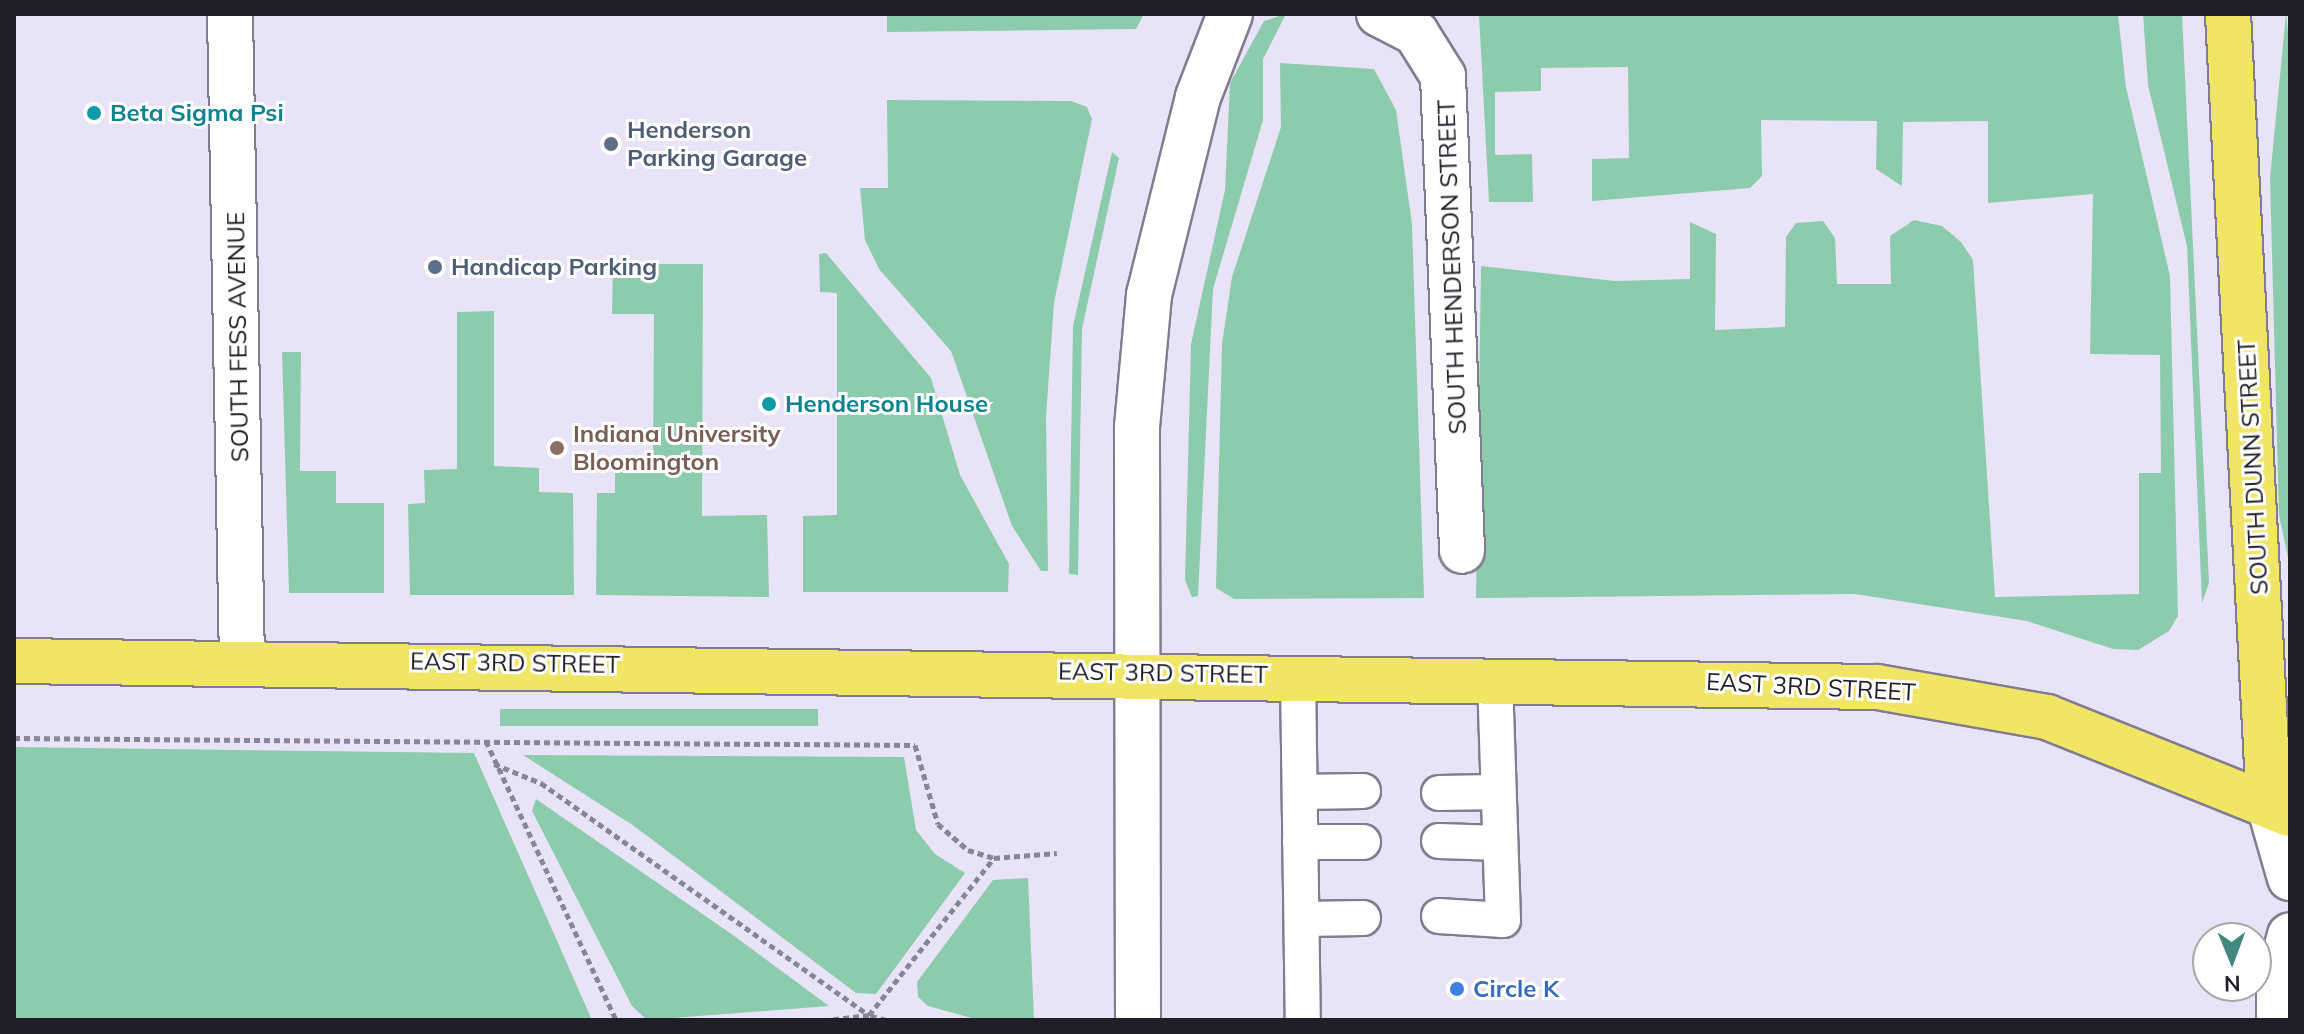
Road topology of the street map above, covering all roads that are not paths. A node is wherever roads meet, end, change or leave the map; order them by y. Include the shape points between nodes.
1 (230, 14) edge
2 (1230, 14) edge
3 (1379, 14) edge
4 (2230, 34) edge
5 (1462, 551) dead end
6 (242, 660) junction
7 (14, 661) edge
8 (1136, 673) junction
9 (1298, 676) junction
10 (1495, 679) junction
11 (1363, 791) dead end
12 (1300, 792) junction
13 (1498, 792) junction
14 (1439, 793) dead end
15 (2280, 810) edge
16 (1439, 841) dead end
17 (1300, 842) junction
18 (1363, 842) dead end
19 (1500, 843) junction
20 (2290, 878) edge
21 (1439, 916) dead end
22 (1363, 918) dead end
23 (1302, 919) junction
24 (2290, 935) edge
25 (1138, 1020) edge
26 (1303, 1020) edge
27 (2279, 1020) edge

1 - 6 street, SOUTH FESS AVENUE
2 - 8 street via 1198,97 1149,295 1137,427
3 - 5 street, SOUTH HENDERSON STREET via 1416,33 1443,76
4 - 15 main road, SOUTH DUNN STREET
6 - 7 main road, EAST 3RD STREET
6 - 8 main road, EAST 3RD STREET
8 - 9 main road, EAST 3RD STREET
8 - 25 street
9 - 10 main road, EAST 3RD STREET
9 - 12 lane
10 - 13 lane
10 - 15 main road, EAST 3RD STREET via 1789,683 1947,694 2058,721
11 - 12 lane
12 - 17 lane
13 - 14 lane
13 - 19 lane
15 - 20 street, SOUTH DUNN STREET
16 - 19 lane
17 - 18 lane
17 - 23 lane
19 - 21 lane via 1503,920
22 - 23 lane
23 - 26 lane
24 - 27 street via 2279,976

